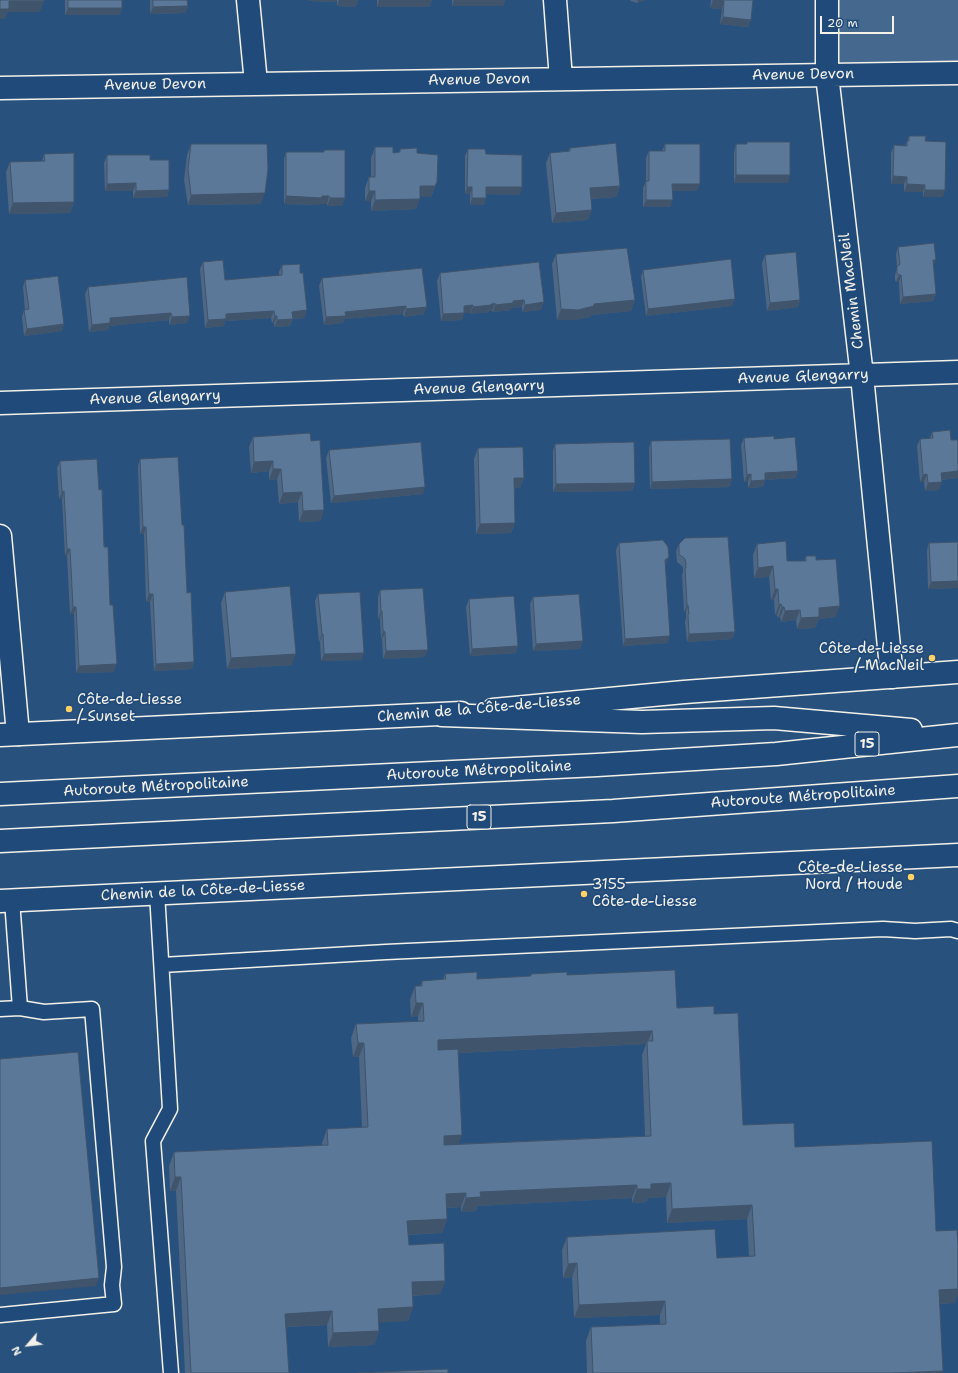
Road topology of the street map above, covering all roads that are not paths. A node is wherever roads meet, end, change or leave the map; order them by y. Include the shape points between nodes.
1 (248, 0) edge
2 (555, 0) edge
3 (827, 0) edge
4 (958, 73) edge
5 (827, 75) junction
6 (561, 79) junction
7 (256, 83) junction
8 (0, 88) edge
9 (958, 372) edge
10 (862, 376) junction
11 (0, 403) edge
12 (0, 536) edge
13 (958, 672) edge
14 (892, 677) junction
15 (442, 715) junction
16 (9, 734) edge
17 (958, 735) edge
18 (958, 786) edge
19 (0, 794) edge
20 (0, 840) edge
21 (958, 855) edge
22 (157, 893) junction
23 (6, 900) edge
24 (958, 931) edge
25 (162, 965) junction
26 (20, 1008) junction
27 (0, 1009) edge
28 (0, 1315) edge
29 (171, 1373) edge

1 - 7 main road
2 - 6 main road
3 - 5 main road, Chemin MacNeil
4 - 5 main road, Avenue Devon
5 - 6 main road, Avenue Devon
5 - 10 main road, Chemin MacNeil
6 - 7 main road, Avenue Devon
7 - 8 main road, Avenue Devon
9 - 10 main road, Avenue Glengarry
10 - 11 main road, Avenue Glengarry
10 - 14 main road, Chemin MacNeil
12 - 16 main road
13 - 14 main road, Chemin de la Côte-de-Liesse
14 - 15 main road, Chemin de la Côte-de-Liesse via 684,692
15 - 16 main road, Chemin de la Côte-de-Liesse
15 - 17 main road via 642,722 774,718
17 - 19 main road, Autoroute Métropolitaine / 15 via 776,754 636,763
18 - 20 main road, Autoroute Métropolitaine / 15 via 613,810
21 - 22 main road, Chemin de la Côte-de-Liesse
22 - 23 main road, Chemin de la Côte-de-Liesse
22 - 25 lane
23 - 26 lane
24 - 25 lane via 876,929
25 - 29 lane via 170,1109 153,1141
26 - 27 lane
26 - 28 lane via 44,1012 92,1009 114,1267 114,1304

